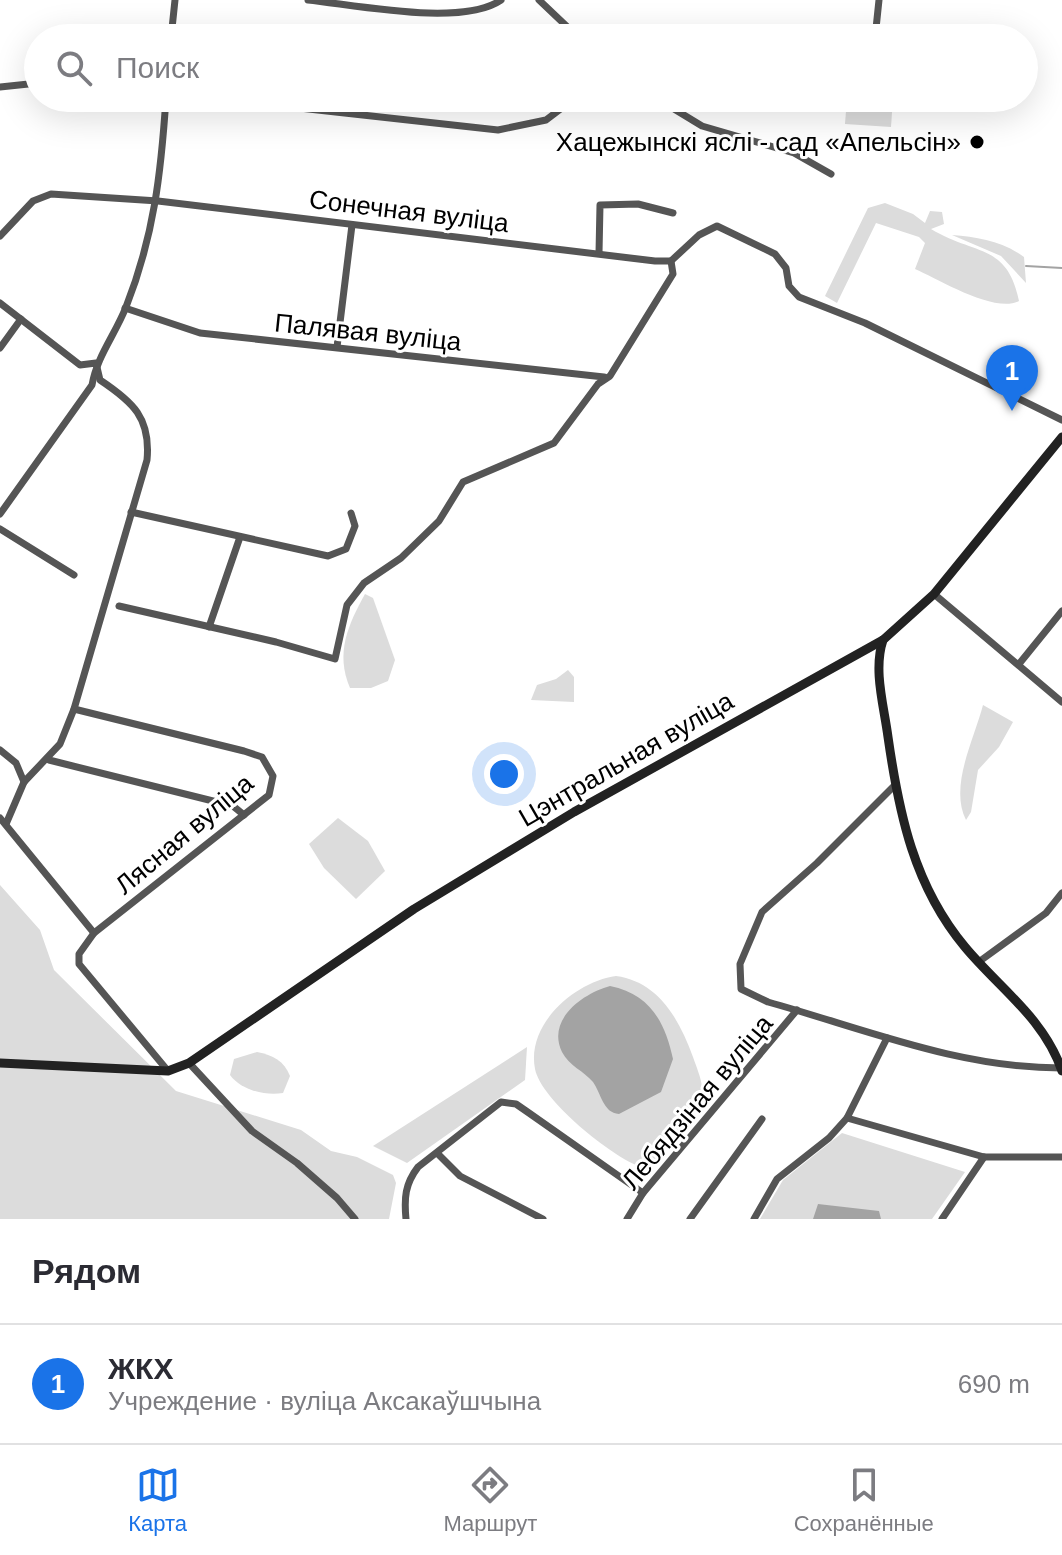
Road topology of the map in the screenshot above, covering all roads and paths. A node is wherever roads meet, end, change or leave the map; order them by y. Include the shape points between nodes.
1 (175, 0) edge
2 (308, 0) edge
3 (501, 0) edge
4 (539, 0) edge
5 (879, 0) edge
6 (172, 24) edge
7 (564, 24) edge
8 (876, 24) edge
9 (24, 84) edge
10 (0, 87) edge
11 (165, 112) edge
12 (335, 112) edge
13 (557, 112) edge
14 (679, 112) edge
15 (831, 174) dead end
16 (158, 201) junction
17 (673, 213) dead end
18 (352, 225) junction
19 (0, 236) edge
20 (599, 253) junction
21 (671, 261) junction
22 (0, 303) edge
23 (125, 308) junction
24 (21, 319) junction
25 (337, 347) junction
26 (0, 348) edge
27 (96, 363) junction
28 (610, 376) junction
29 (1062, 420) edge
30 (1062, 437) edge
31 (131, 512) junction
32 (351, 513) dead end
33 (0, 514) edge
34 (0, 529) edge
35 (240, 537) junction
36 (74, 575) dead end
37 (934, 594) junction
38 (119, 606) dead end
39 (1062, 611) edge
40 (209, 627) junction
41 (883, 640) junction
42 (1019, 664) junction
43 (1062, 702) edge
44 (74, 709) junction
45 (0, 750) edge
46 (49, 760) junction
47 (24, 782) junction
48 (895, 785) junction
49 (244, 815) junction
50 (3, 821) edge
51 (1062, 893) edge
52 (94, 933) junction
53 (980, 961) junction
54 (797, 1010) junction
55 (887, 1038) junction
56 (0, 1063) edge
57 (189, 1063) junction
58 (1062, 1069) edge
59 (168, 1071) junction
60 (847, 1118) junction
61 (762, 1119) dead end
62 (437, 1153) junction
63 (984, 1157) junction
64 (1062, 1157) edge
65 (643, 1193) junction
66 (355, 1219) edge
67 (406, 1219) edge
68 (543, 1219) edge
69 (627, 1219) edge
70 (690, 1219) edge
71 (754, 1219) edge
72 (942, 1219) edge

1 - 6 street
2 - 3 street via 450,14 481,10
4 - 7 street
5 - 8 street
9 - 10 street
11 - 16 street
12 - 13 street via 498,130 546,120
14 - 15 street via 702,126 794,153
16 - 18 street, Сонечная вуліца
16 - 19 street, Сонечная вуліца via 42,196
16 - 23 street
17 - 20 street via 638,204 600,205
18 - 20 street, Сонечная вуліца
18 - 25 street
20 - 21 street, Сонечная вуліца
21 - 28 street via 673,274
21 - 29 street via 709,228 725,228 775,254 799,297 865,323
22 - 24 street
23 - 25 street, Палявая вуліца via 200,333
23 - 27 street
24 - 26 street
24 - 27 street via 80,365
25 - 28 street, Палявая вуліца
27 - 31 street via 100,380 131,401 150,436
27 - 33 street via 92,385
28 - 40 street via 598,384 554,443 463,482 439,521 356,591 343,617 335,659
30 - 37 street, Цэнтральная вуліца
31 - 35 street
31 - 44 street
32 - 35 street via 355,526 346,549 328,556
34 - 36 street
35 - 40 street
37 - 41 street, Цэнтральная вуліца
37 - 42 street
38 - 40 street
39 - 42 street
41 - 48 street via 878,664
41 - 57 street, Цэнтральная вуліца via 574,812 414,909
42 - 43 street
44 - 46 street
44 - 49 street, Лясная вуліца via 262,757 273,776 269,795
45 - 47 street via 16,763
46 - 47 street
46 - 49 street via 233,806
47 - 50 street
48 - 53 street via 921,879
48 - 54 street, Лебядзіная вуліца via 757,918 738,978 741,989
49 - 52 street, Лясная вуліца
50 - 52 street
51 - 53 street via 1046,913
52 - 59 street via 79,954 79,964
53 - 58 street via 1053,1045
54 - 55 street, Лебядзіная вуліца
54 - 65 street, Лебядзіная вуліца
55 - 58 street, Лебядзіная вуліца via 993,1065
55 - 60 street
56 - 59 street
57 - 59 street, Цэнтральная вуліца
57 - 66 street via 252,1131 297,1163
60 - 63 street
60 - 71 street via 777,1179
61 - 70 street
62 - 65 street via 501,1102 509,1102
62 - 67 street via 408,1180
62 - 68 street via 460,1176
63 - 64 street
63 - 72 street
65 - 69 street, Лебядзіная вуліца

